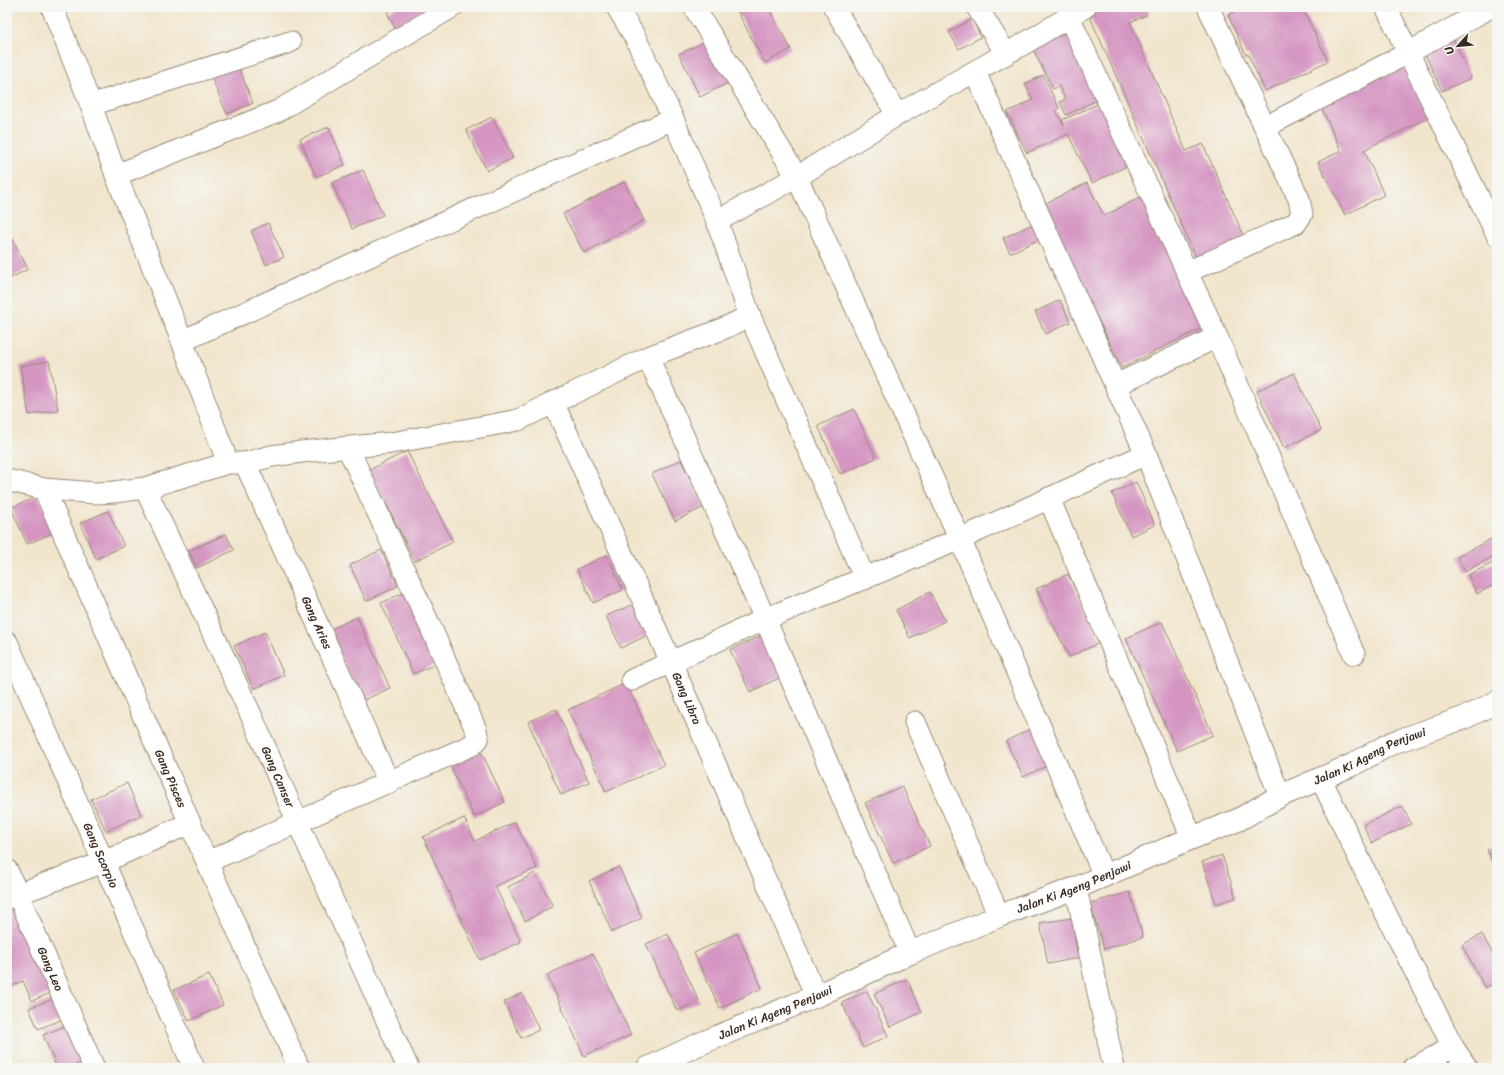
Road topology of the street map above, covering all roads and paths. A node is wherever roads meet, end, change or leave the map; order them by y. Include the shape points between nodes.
1 (52, 7) edge
2 (452, 7) edge
3 (617, 7) edge
4 (694, 7) edge
5 (834, 7) edge
6 (977, 7) edge
7 (1208, 7) edge
8 (1386, 7) edge
9 (1491, 7) edge
10 (1077, 12) edge
11 (290, 42) dead end
12 (1408, 53) junction
13 (1006, 54) junction
14 (976, 72) junction
15 (91, 105) junction
16 (897, 115) junction
17 (673, 119) junction
18 (1265, 127) junction
19 (116, 176) junction
20 (797, 178) junction
21 (717, 221) junction
22 (1497, 235) edge
23 (1187, 272) junction
24 (750, 316) junction
25 (1217, 337) junction
26 (182, 341) junction
27 (648, 357) junction
28 (1116, 385) junction
29 (553, 402) junction
30 (348, 448) junction
31 (1146, 454) junction
32 (236, 463) junction
33 (7, 480) edge
34 (145, 488) junction
35 (44, 489) junction
36 (1049, 498) junction
37 (960, 539) junction
38 (865, 579) junction
39 (765, 619) junction
40 (7, 642) edge
41 (1354, 654) dead end
42 (671, 662) junction
43 (632, 680) dead end
44 (1497, 702) edge
45 (915, 722) dead end
46 (389, 783) junction
47 (1301, 787) junction
48 (190, 823) junction
49 (298, 823) junction
50 (1192, 838) junction
51 (104, 862) junction
52 (207, 862) junction
53 (7, 870) edge
54 (1104, 876) junction
55 (1076, 888) junction
56 (12, 896) edge
57 (1000, 916) junction
58 (910, 953) junction
59 (816, 996) junction
60 (1453, 1047) junction
61 (94, 1068) edge
62 (194, 1068) edge
63 (299, 1068) edge
64 (408, 1068) edge
65 (648, 1068) edge
66 (1114, 1068) edge
67 (1413, 1068) edge
68 (1467, 1068) edge

1 - 15 street, Gang Aries
2 - 19 street via 278,111
3 - 17 street via 635,37
4 - 20 street
5 - 16 street
6 - 13 street
7 - 18 street
8 - 12 street
9 - 12 street
10 - 13 street
10 - 23 street
11 - 15 street
12 - 18 street
12 - 22 street
13 - 14 street
14 - 16 street
14 - 28 street
15 - 19 street, Gang Aries
16 - 20 street
17 - 21 street
17 - 26 street
18 - 23 street via 1299,199 1302,214 1296,223
19 - 26 street, Gang Aries
20 - 21 street
20 - 37 street
21 - 24 street
23 - 25 street
24 - 27 street
24 - 38 street
25 - 28 street
25 - 41 street
26 - 32 street, Gang Aries
27 - 29 street
27 - 39 street
28 - 31 street
29 - 30 street via 518,420 391,443
29 - 42 street, Gang Libra
30 - 32 street via 301,452
30 - 46 street via 478,734 478,739 472,745
31 - 36 street
31 - 47 street
32 - 34 street
32 - 46 street, Gang Aries
33 - 35 street
34 - 35 street via 95,493
34 - 49 street, Gang Canser via 252,717
35 - 48 street, Gang Pisces
36 - 37 street
36 - 50 street
37 - 38 street
37 - 54 street
38 - 39 street
39 - 42 street
39 - 58 street
40 - 51 street, Gang Scorpio
42 - 43 street
42 - 59 street, Gang Libra
44 - 47 main road, Jalan Ki Ageng Penjawi via 1466,717 1392,743 1352,765
45 - 57 street
46 - 49 street
47 - 50 main road, Jalan Ki Ageng Penjawi via 1238,820
47 - 60 street via 1374,890
48 - 51 street
48 - 52 street, Gang Pisces
49 - 52 street
49 - 64 street, Gang Canser
50 - 54 main road, Jalan Ki Ageng Penjawi
51 - 56 street
51 - 62 street, Gang Scorpio
52 - 63 street, Gang Pisces
53 - 56 street, Gang Leo
54 - 55 main road, Jalan Ki Ageng Penjawi
55 - 57 main road, Jalan Ki Ageng Penjawi
55 - 66 street
56 - 61 street, Gang Leo
57 - 58 main road, Jalan Ki Ageng Penjawi
58 - 59 main road, Jalan Ki Ageng Penjawi
59 - 65 main road, Jalan Ki Ageng Penjawi
60 - 67 street
60 - 68 street

